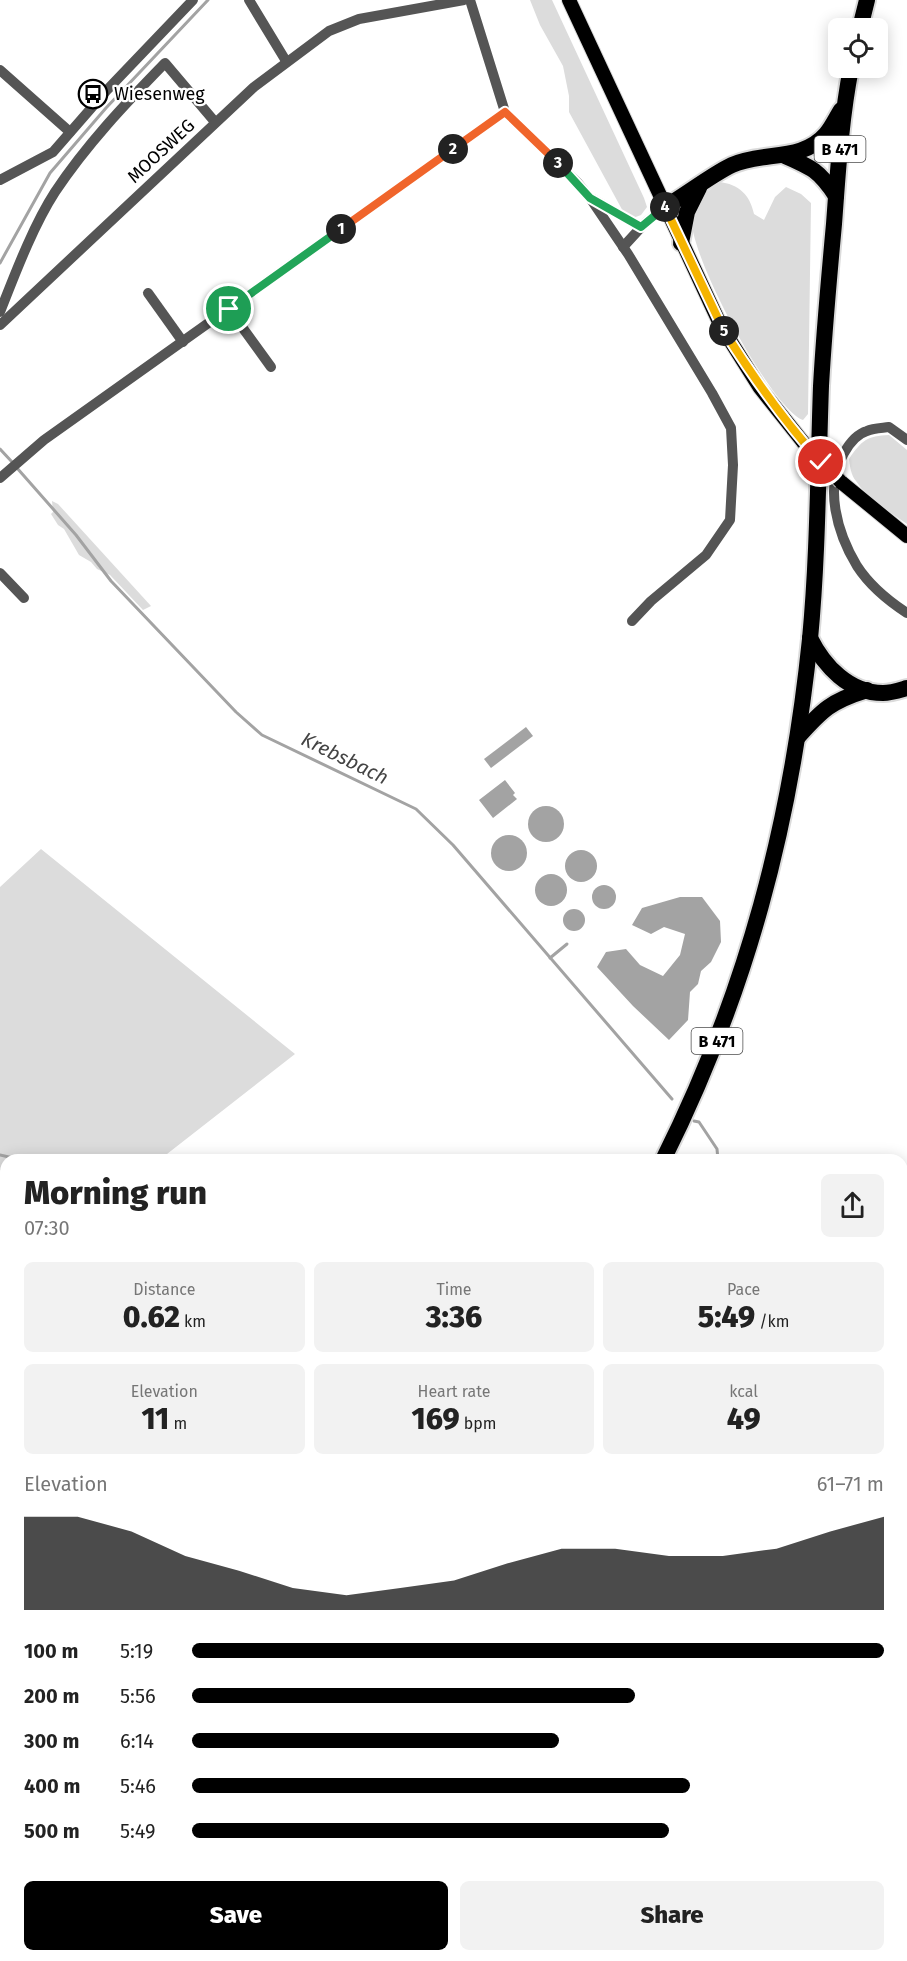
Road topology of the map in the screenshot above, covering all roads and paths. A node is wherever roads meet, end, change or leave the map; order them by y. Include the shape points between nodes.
1 (193, 0) edge
2 (249, 0) edge
3 (464, 0) edge
4 (470, 0) edge
5 (568, 0) edge
6 (867, 0) edge
7 (862, 18) edge
8 (286, 61) junction
9 (0, 70) edge
10 (850, 78) edge
11 (846, 102) junction
12 (505, 112) junction
13 (215, 122) junction
14 (70, 132) junction
15 (783, 155) junction
16 (0, 180) edge
17 (699, 186) junction
18 (836, 196) junction
19 (590, 198) junction
20 (665, 207) junction
21 (641, 227) junction
22 (681, 243) junction
23 (623, 247) junction
24 (148, 293) dead end
25 (2, 307) edge
26 (229, 309) junction
27 (16, 310) junction
28 (0, 325) edge
29 (183, 342) junction
30 (271, 367) dead end
31 (907, 440) edge
32 (0, 478) edge
33 (907, 536) edge
34 (0, 573) edge
35 (24, 598) dead end
36 (907, 613) edge
37 (632, 621) dead end
38 (810, 638) junction
39 (907, 688) edge
40 (867, 690) junction
41 (798, 737) junction
42 (666, 1154) edge

1 - 14 street
2 - 8 street
3 - 8 street, MOOSWEG via 347,22
4 - 12 street
5 - 20 main road
6 - 7 highway
8 - 13 street, MOOSWEG
9 - 14 street
10 - 11 highway, B 471
11 - 15 highway via 818,143
11 - 18 highway, B 471
12 - 19 street
12 - 26 street
13 - 25 street via 165,63 114,116 54,194
13 - 27 street, MOOSWEG
14 - 16 street via 53,152
15 - 17 highway via 731,166
15 - 18 highway via 813,167
17 - 20 highway
17 - 22 highway via 687,212
18 - 38 highway, B 471 via 821,383
19 - 21 street
19 - 23 street
20 - 21 street
20 - 22 main road
21 - 23 street
22 - 33 main road, bridge via 721,326 760,388 841,482
23 - 37 street via 731,428 733,465 730,520 705,555
24 - 29 street
25 - 27 street
26 - 29 street
26 - 30 street
27 - 28 street, MOOSWEG
29 - 32 street via 44,440
31 - 36 street via 890,427 866,431 849,444 836,467 833,502 841,532 857,565 875,588
34 - 35 street
38 - 40 highway via 826,666
38 - 41 highway, B 471
39 - 40 highway via 884,693
40 - 41 highway via 831,704
41 - 42 highway, B 471 via 778,845 743,971 707,1066

